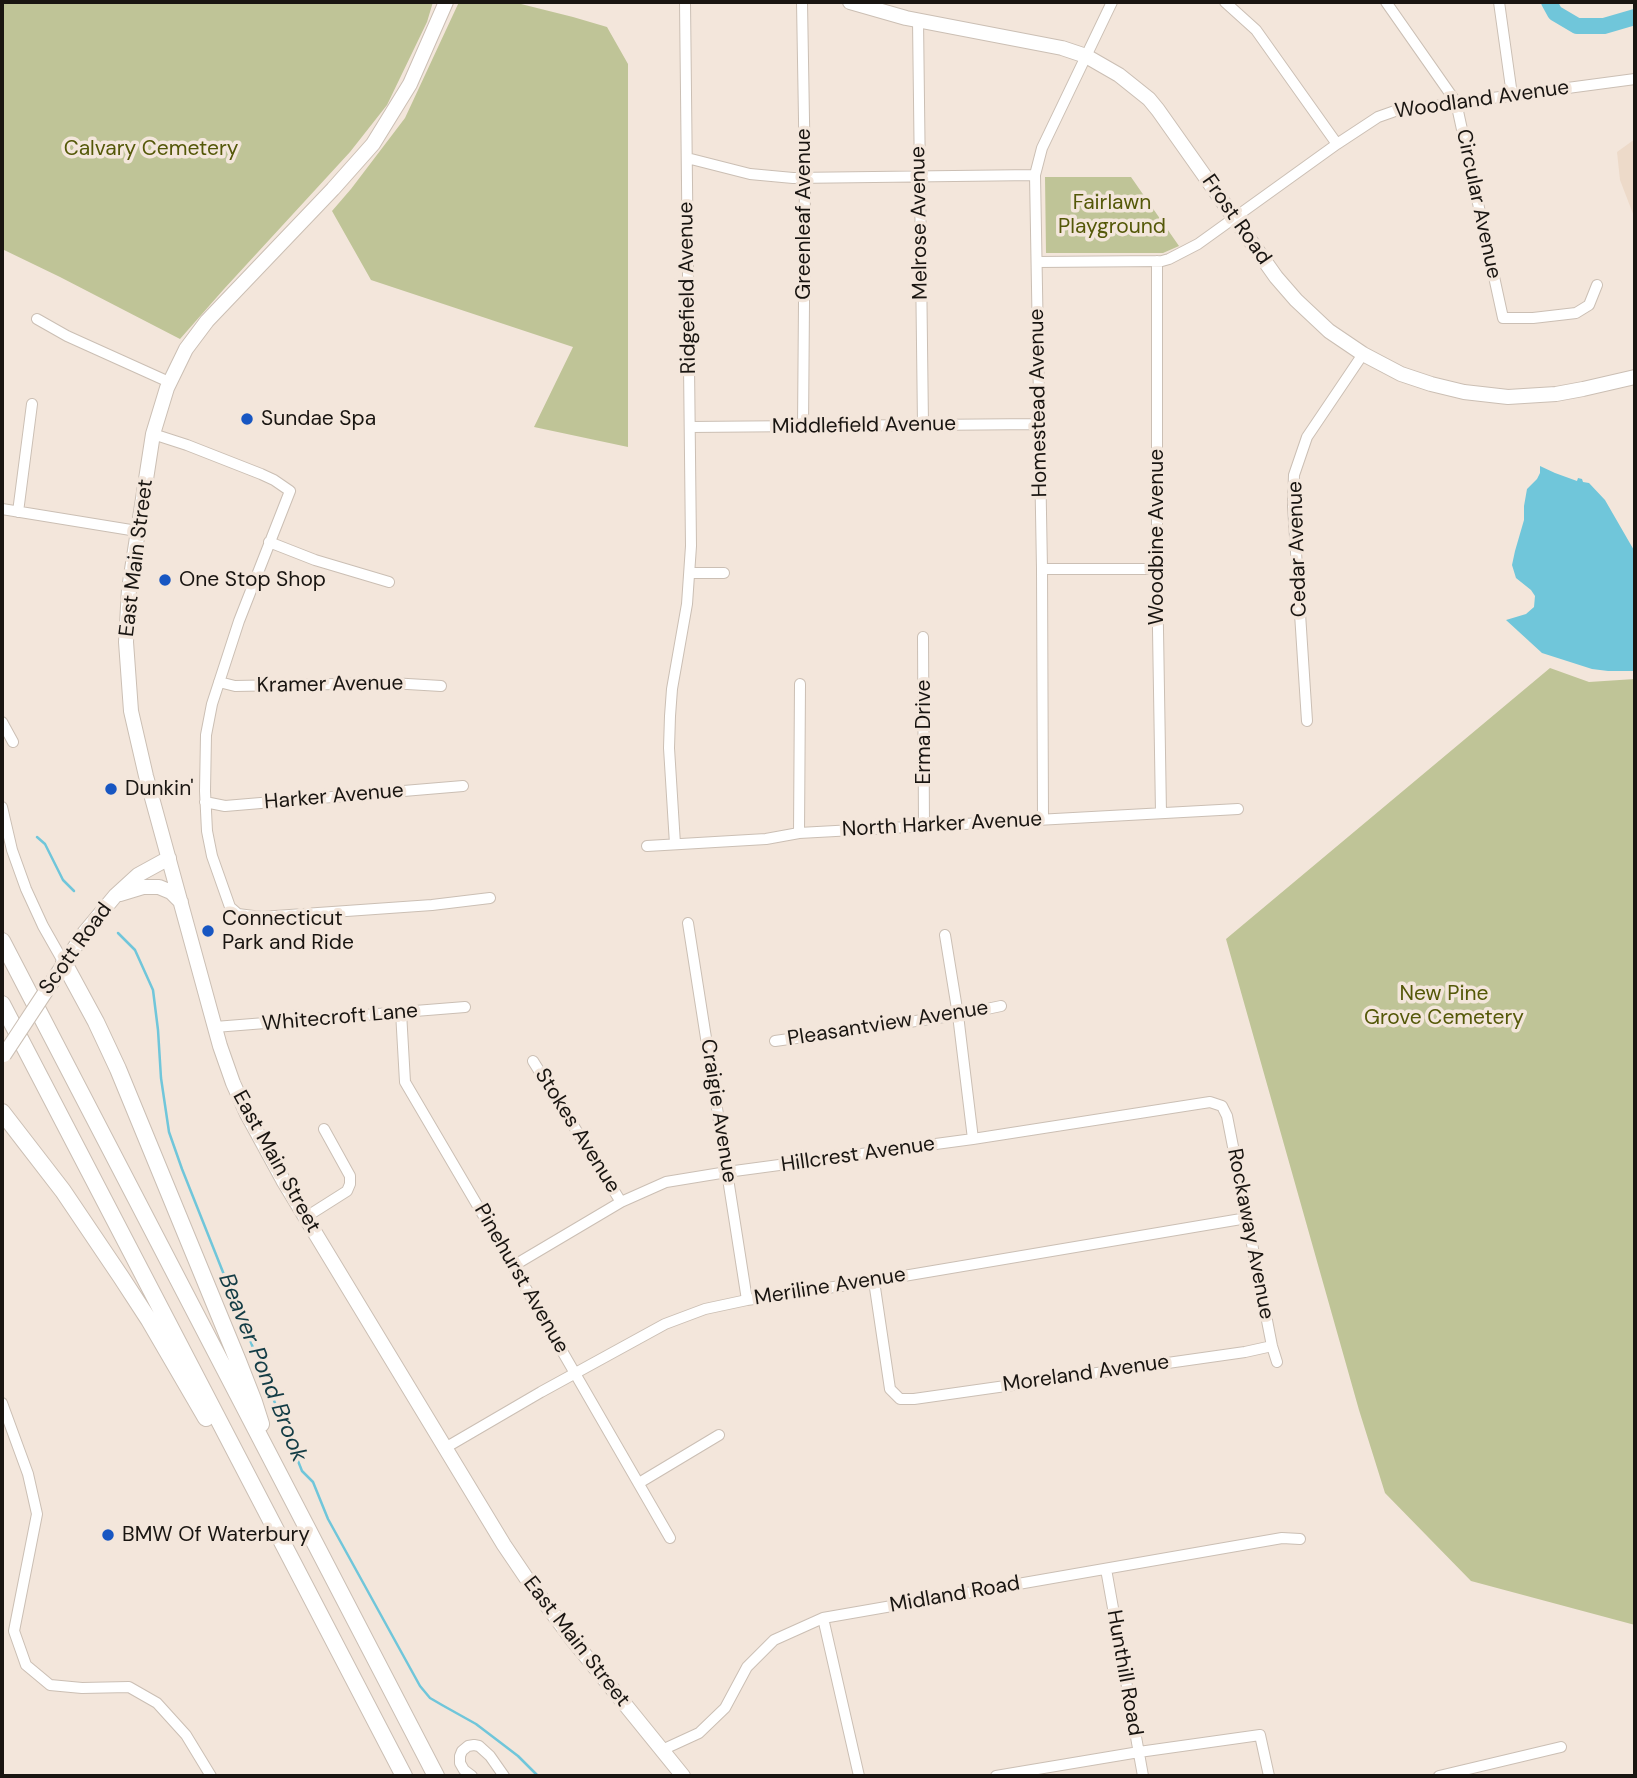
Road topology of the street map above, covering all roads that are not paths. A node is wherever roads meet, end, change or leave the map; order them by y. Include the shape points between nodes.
1 (446, 2) edge
2 (685, 2) edge
3 (802, 2) edge
4 (850, 2) edge
5 (1112, 2) edge
6 (1225, 2) edge
7 (1386, 2) edge
8 (1499, 2) edge
9 (918, 20) junction
10 (1086, 56) junction
11 (1635, 79) edge
12 (1512, 95) junction
13 (1456, 102) junction
14 (1337, 144) junction
15 (687, 158) junction
16 (1035, 175) junction
17 (920, 177) junction
18 (805, 178) junction
19 (1236, 218) junction
20 (1157, 261) junction
21 (1037, 262) junction
22 (1597, 285) dead end
23 (37, 319) dead end
24 (1363, 354) junction
25 (1635, 377) edge
26 (169, 382) junction
27 (32, 404) dead end
28 (1039, 424) junction
29 (923, 425) junction
30 (690, 427) junction
31 (803, 427) junction
32 (153, 434) junction
33 (2, 509) edge
34 (18, 512) junction
35 (137, 531) junction
36 (269, 542) junction
37 (1042, 569) junction
38 (1157, 569) junction
39 (690, 573) junction
40 (724, 573) dead end
41 (389, 582) dead end
42 (923, 637) dead end
43 (219, 682) junction
44 (800, 684) dead end
45 (441, 686) dead end
46 (1307, 721) dead end
47 (2, 722) edge
48 (13, 743) dead end
49 (463, 786) dead end
50 (205, 803) junction
51 (2, 807) edge
52 (1238, 809) dead end
53 (1161, 813) junction
54 (1042, 820) junction
55 (924, 826) junction
56 (799, 833) junction
57 (675, 844) junction
58 (646, 846) dead end
59 (169, 858) junction
60 (116, 895) junction
61 (490, 898) dead end
62 (181, 902) junction
63 (688, 923) dead end
64 (945, 935) dead end
65 (2, 941) edge
66 (64, 963) junction
67 (2, 1004) edge
68 (1001, 1006) dead end
69 (465, 1007) dead end
70 (401, 1012) junction
71 (958, 1015) junction
72 (215, 1027) junction
73 (775, 1041) dead end
74 (3, 1056) edge
75 (533, 1060) dead end
76 (1222, 1106) joint
77 (2, 1112) edge
78 (324, 1129) dead end
79 (973, 1139) junction
80 (727, 1172) junction
81 (621, 1202) junction
82 (306, 1217) junction
83 (1247, 1218) junction
84 (513, 1266) junction
85 (874, 1281) junction
86 (747, 1300) junction
87 (1272, 1346) junction
88 (1277, 1362) dead end
89 (575, 1373) junction
90 (2, 1403) edge
91 (719, 1435) dead end
92 (263, 1443) junction
93 (445, 1448) junction
94 (237, 1457) junction
95 (639, 1483) junction
96 (670, 1538) dead end
97 (1300, 1539) dead end
98 (1106, 1569) junction
99 (823, 1618) junction
100 (14, 1631) junction
101 (2, 1634) edge
102 (1561, 1747) dead end
103 (662, 1750) junction
104 (1139, 1752) junction
105 (211, 1776) edge
106 (404, 1776) edge
107 (436, 1776) edge
108 (472, 1776) edge
109 (504, 1776) edge
110 (683, 1776) edge
111 (859, 1776) edge
112 (996, 1776) edge
113 (1143, 1776) edge
114 (1269, 1776) edge
115 (1439, 1776) edge

1 - 26 main road, East Main Street via 410,84 373,144 216,310 186,349
2 - 15 street, Ridgefield Avenue
3 - 18 street, Greenleaf Avenue
4 - 9 main road, Frost Road
5 - 10 street, Homestead Avenue
6 - 14 street via 1256,30
7 - 13 street, Circular Avenue
8 - 12 street
9 - 10 main road, Frost Road via 1047,44
9 - 17 street, Melrose Avenue
10 - 16 street, Homestead Avenue via 1042,148
10 - 19 main road, Frost Road via 1149,99
11 - 12 street, Woodland Avenue
12 - 13 street, Woodland Avenue
13 - 14 street, Woodland Avenue via 1378,117
13 - 22 street, Circular Avenue via 1503,318 1576,313 1589,305
14 - 19 street, Woodland Avenue
15 - 18 street via 750,174
15 - 30 street, Ridgefield Avenue
16 - 17 street
16 - 21 street, Homestead Avenue
17 - 18 street
17 - 29 street, Melrose Avenue
18 - 31 street, Greenleaf Avenue
19 - 20 street, Woodland Avenue via 1198,244
19 - 24 main road, Frost Road via 1296,300
20 - 21 street, Woodland Avenue
20 - 38 street, Woodbine Avenue
21 - 28 street, Homestead Avenue
23 - 26 street
24 - 25 main road, Frost Road via 1431,384 1491,396 1556,394
24 - 46 street, Cedar Avenue via 1307,438 1294,475
26 - 32 main road, East Main Street
27 - 34 street
28 - 29 street, Middlefield Avenue
28 - 37 street, Homestead Avenue
29 - 31 street, Middlefield Avenue
30 - 31 street, Middlefield Avenue
30 - 39 street, Ridgefield Avenue
32 - 35 main road, East Main Street
32 - 36 street via 261,474 290,491
33 - 34 street
34 - 35 street
35 - 59 main road, East Main Street via 126,624 129,691 139,750
36 - 41 street
36 - 43 street
37 - 38 street
37 - 54 street, Homestead Avenue
38 - 53 street, Woodbine Avenue
39 - 40 street
39 - 57 street, Ridgefield Avenue via 670,716
42 - 55 street, Erma Drive
43 - 45 street, Kramer Avenue via 236,686
43 - 50 street via 206,735
44 - 56 street
47 - 48 street
49 - 50 street, Harker Avenue via 225,806
50 - 61 street via 219,880 227,903 239,914 274,916
51 - 66 street via 26,889
52 - 53 street, North Harker Avenue
53 - 54 street, North Harker Avenue
54 - 55 street, North Harker Avenue
55 - 56 street, North Harker Avenue
56 - 57 street, North Harker Avenue
57 - 58 street, North Harker Avenue
59 - 60 main road, Scott Road via 138,875
59 - 62 main road, East Main Street
60 - 62 main road via 159,887
60 - 66 main road, Scott Road
62 - 72 main road, East Main Street
63 - 80 street, Craigie Avenue
64 - 71 street
65 - 92 highway
66 - 74 main road, Scott Road, bridge
66 - 92 highway via 129,1094 254,1402
67 - 94 highway
68 - 71 street, Pleasantview Avenue
69 - 70 street, Whitecroft Lane
70 - 72 street, Whitecroft Lane
70 - 84 street, Pinehurst Avenue via 405,1082
71 - 73 street, Pleasantview Avenue
71 - 79 street
72 - 82 main road, East Main Street via 247,1114
75 - 81 street, Stokes Avenue
76 - 79 street, Hillcrest Avenue via 1210,1102
76 - 83 street, Rockaway Avenue
77 - 94 highway via 121,1276 217,1438
78 - 82 street via 350,1184 347,1191
79 - 80 street, Hillcrest Avenue
80 - 81 street, Hillcrest Avenue via 666,1182
80 - 86 street, Craigie Avenue
81 - 84 street, Hillcrest Avenue
82 - 93 main road, East Main Street
83 - 85 street, Meriline Avenue
83 - 87 street, Rockaway Avenue
84 - 89 street, Pinehurst Avenue
85 - 86 street, Meriline Avenue
85 - 87 street, Moreland Avenue via 890,1388 900,1399
86 - 89 street, Meriline Avenue via 665,1324
87 - 88 street, Rockaway Avenue
89 - 93 street, Meriline Avenue
89 - 95 street, Pinehurst Avenue
90 - 100 street via 37,1514
91 - 95 street
92 - 107 highway
93 - 103 main road, East Main Street via 527,1579
94 - 106 highway
95 - 96 street, Pinehurst Avenue
97 - 98 street, Midland Road via 1282,1538
98 - 99 street, Midland Road
98 - 104 street, Hunthill Road
99 - 103 street, Midland Road via 774,1640 747,1667 725,1708 699,1733
99 - 111 street
100 - 101 street
100 - 105 street via 26,1665 50,1685 130,1687 157,1703 186,1735
102 - 115 street
103 - 110 main road, East Main Street
104 - 112 street
104 - 113 street, Hunthill Road
104 - 114 street via 1260,1735
108 - 109 street via 464,1770 460,1756 474,1745 490,1756

